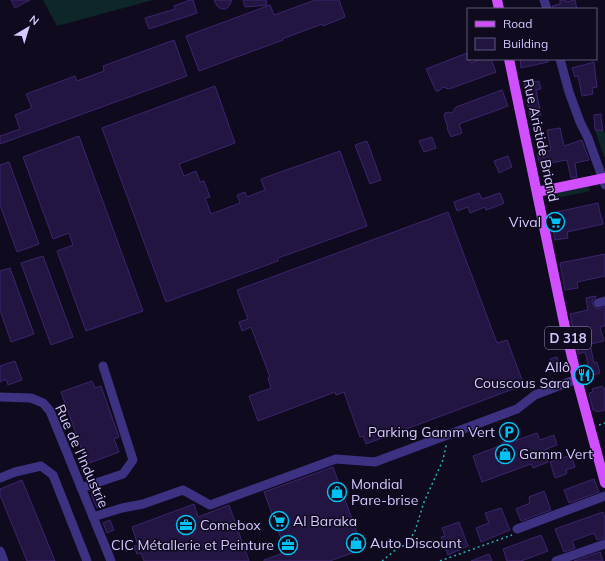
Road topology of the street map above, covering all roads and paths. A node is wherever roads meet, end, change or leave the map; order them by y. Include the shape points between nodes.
1 (509, 60) edge
2 (560, 60) edge
3 (604, 181) edge
4 (537, 192) junction
5 (103, 366) dead end
6 (577, 379) junction
7 (0, 397) edge
8 (443, 437) junction
9 (0, 478) edge
10 (605, 483) edge
11 (81, 488) junction
12 (605, 496) edge
13 (93, 517) junction
14 (518, 529) dead end
15 (605, 544) edge
16 (0, 551) edge
17 (4, 561) edge
18 (87, 561) edge
19 (111, 561) edge
20 (382, 561) edge
21 (556, 561) edge

1 - 4 main road, Rue Aristide Briand / D 318
2 - 3 street via 569,92
3 - 4 main road
4 - 6 main road, Rue Aristide Briand / D 318
5 - 11 street via 133,460 123,474
6 - 8 street via 535,395 517,409
6 - 10 main road, Rue Aristide Briand / D 318
7 - 11 street, Rue de l'Industrie via 31,398 43,403 50,411
8 - 13 street via 375,462 336,459 210,505 183,490
8 - 20 path via 446,446 443,460 424,502 416,531 408,543
9 - 18 street via 41,466 53,475
11 - 13 street, Rue de l'Industrie
12 - 14 street
13 - 19 street, Rue de l'Industrie
15 - 21 street
16 - 17 street

